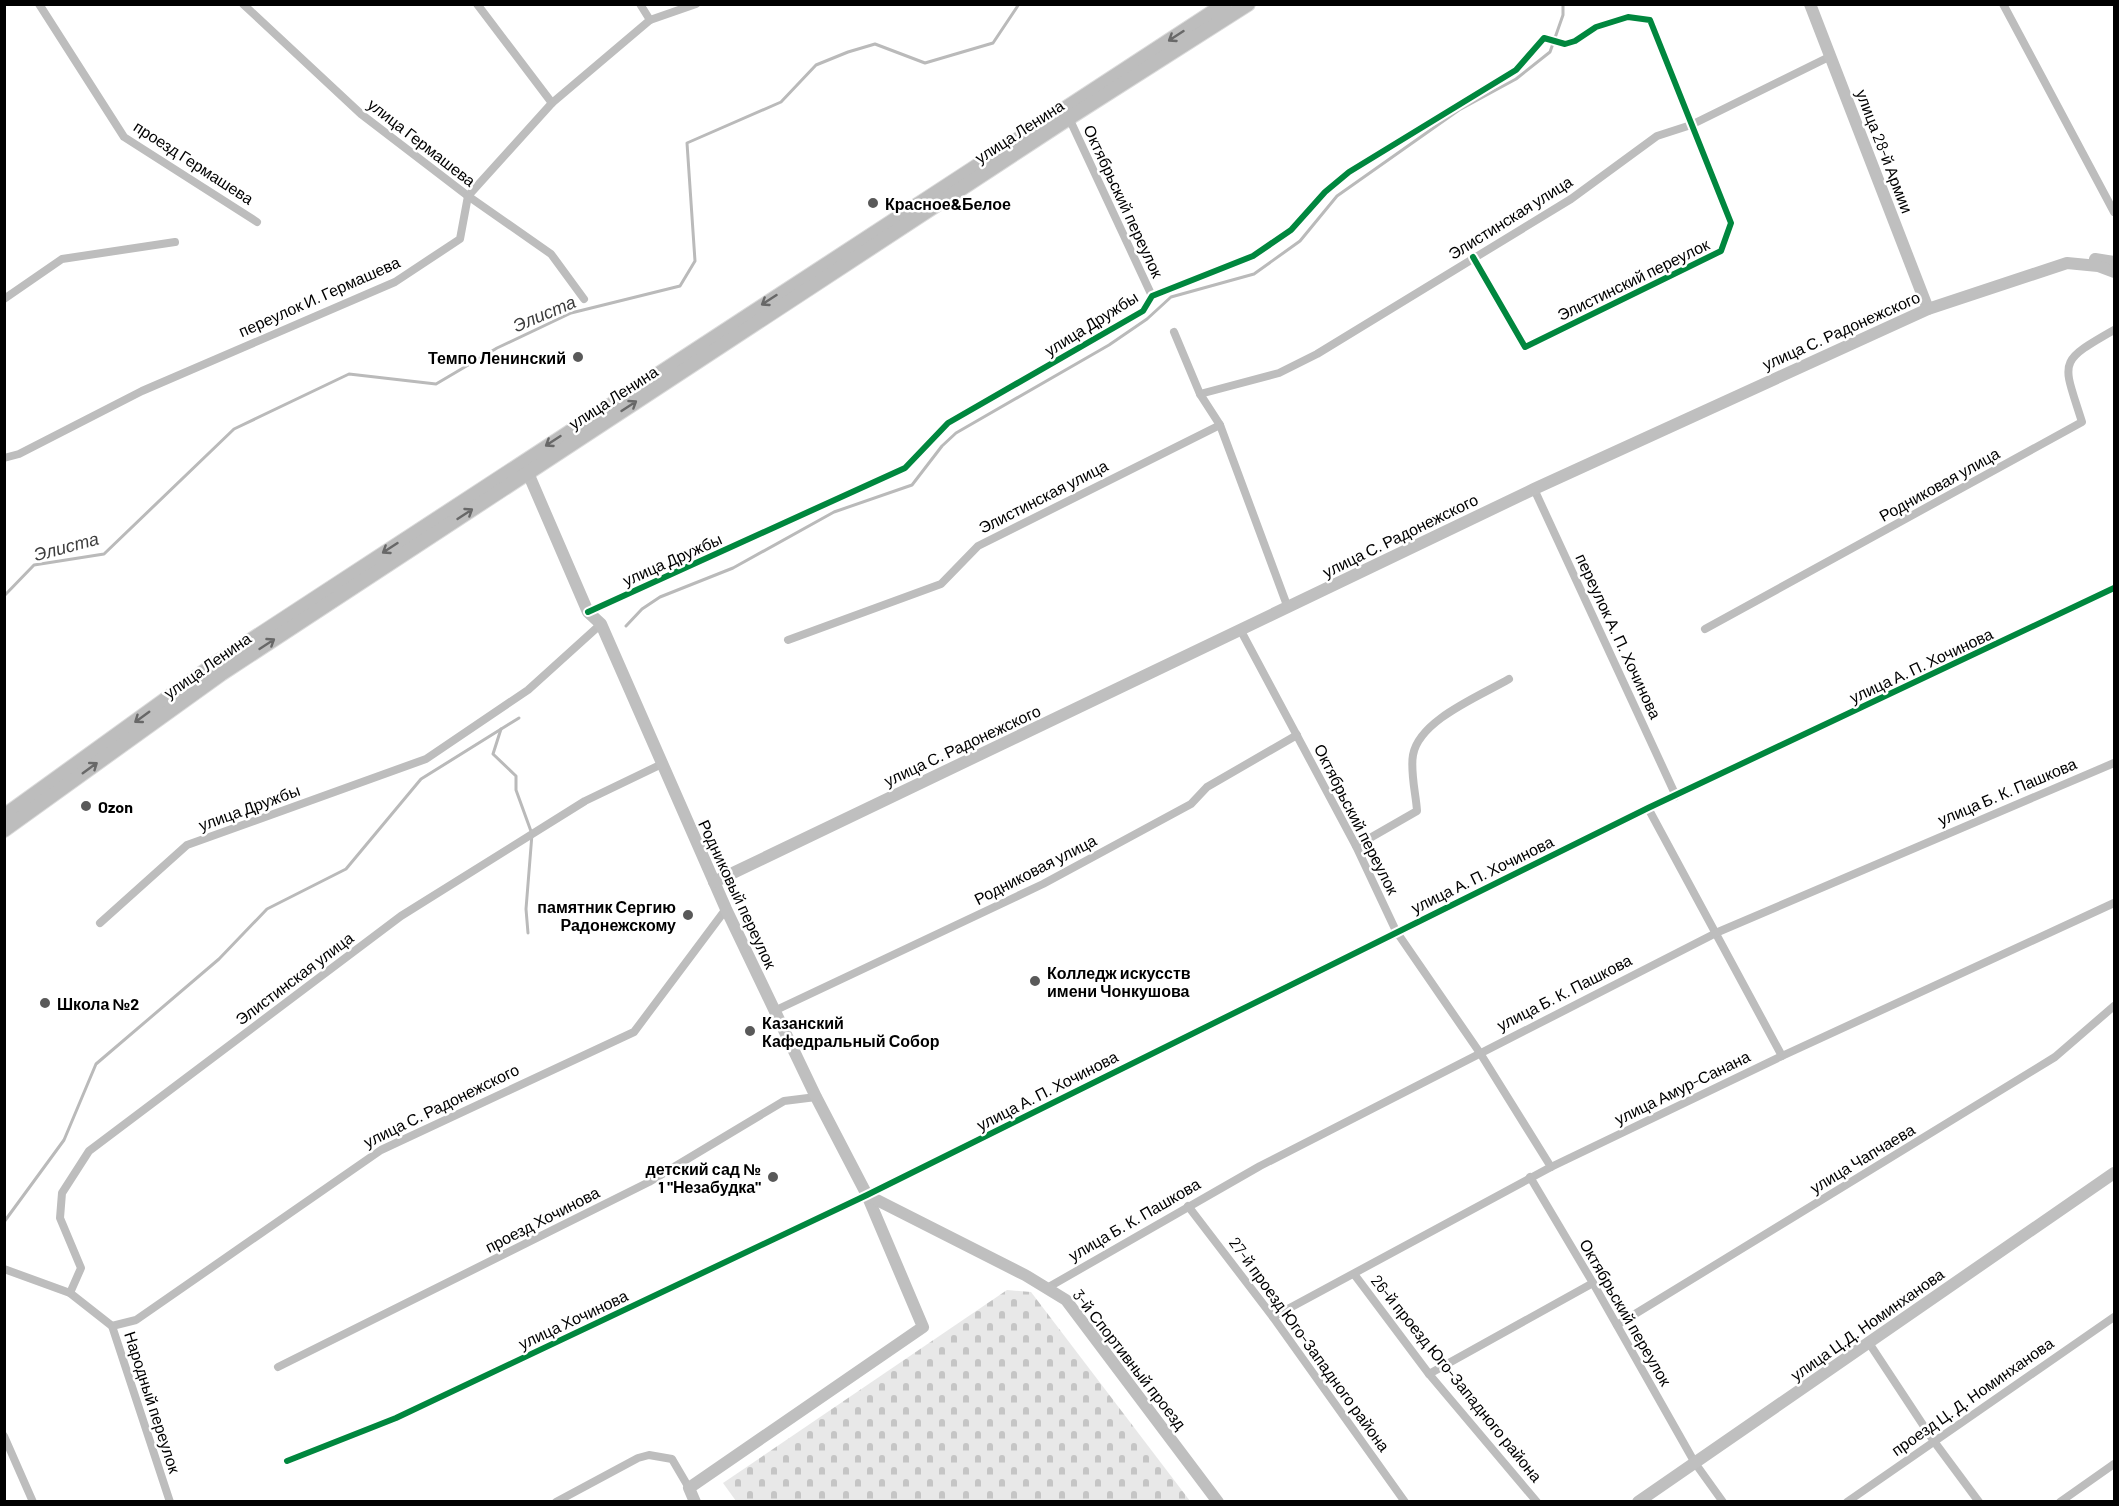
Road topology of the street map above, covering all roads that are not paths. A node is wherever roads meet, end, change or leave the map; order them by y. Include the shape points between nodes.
1 (39, 4) edge
2 (243, 4) edge
3 (477, 4) edge
4 (640, 4) edge
5 (696, 4) edge
6 (1225, 4) edge
7 (1248, 4) edge
8 (1810, 4) edge
9 (2003, 4) edge
10 (650, 20) junction
11 (1650, 20) joint
12 (1832, 56) junction
13 (552, 103) junction
14 (1069, 118) junction
15 (1691, 125) junction
16 (468, 196) junction
17 (2115, 212) edge
18 (257, 222) dead end
19 (175, 242) dead end
20 (1473, 257) junction
21 (2115, 262) edge
22 (2067, 263) junction
23 (2115, 272) edge
24 (1152, 296) junction
25 (4, 299) edge
26 (584, 299) dead end
27 (1928, 309) junction
28 (2115, 330) edge
29 (1174, 332) dead end
30 (1200, 394) junction
31 (1220, 425) junction
32 (4, 458) edge
33 (524, 468) junction
34 (1534, 489) junction
35 (2115, 588) edge
36 (1288, 608) junction
37 (588, 612) junction
38 (601, 624) junction
39 (1705, 629) dead end
40 (1241, 631) junction
41 (788, 640) dead end
42 (1509, 679) dead end
43 (1297, 735) junction
44 (2115, 763) edge
45 (662, 764) junction
46 (1676, 796) junction
47 (1648, 808) junction
48 (4, 816) edge
49 (4, 830) edge
50 (1356, 846) junction
51 (714, 882) junction
52 (2115, 903) edge
53 (726, 909) junction
54 (100, 922) dead end
55 (1396, 931) junction
56 (1718, 932) junction
57 (2115, 1006) edge
58 (774, 1011) junction
59 (1480, 1053) junction
60 (1782, 1056) junction
61 (816, 1097) junction
62 (1551, 1167) junction
63 (2115, 1173) edge
64 (1530, 1177) junction
65 (867, 1195) junction
66 (1188, 1206) junction
67 (4, 1269) edge
68 (1354, 1274) junction
69 (1593, 1283) junction
70 (1047, 1288) junction
71 (70, 1293) junction
72 (1273, 1317) junction
73 (2115, 1317) edge
74 (1617, 1325) junction
75 (112, 1326) junction
76 (1869, 1343) junction
77 (278, 1367) dead end
78 (1429, 1374) junction
79 (4, 1436) edge
80 (1933, 1440) junction
81 (287, 1461) dead end
82 (1695, 1463) junction
83 (2115, 1464) edge
84 (689, 1488) junction
85 (33, 1502) edge
86 (170, 1502) edge
87 (556, 1502) edge
88 (695, 1502) edge
89 (1218, 1502) edge
90 (1405, 1502) edge
91 (1537, 1502) edge
92 (1638, 1502) edge
93 (1723, 1502) edge
94 (1847, 1502) edge
95 (1979, 1502) edge
96 (2060, 1502) edge

1 - 18 street, проезд Гермашева via 124,137
2 - 16 street, улица Гермашева via 361,114
3 - 13 street
4 - 10 street
5 - 10 street
6 -> 33 main road, улица Ленина
7 - 14 main road, улица Ленина
8 - 12 street, улица 28-й Армии
9 - 17 street
10 - 13 street
11 - 15 street, Элистинский переулок
11 - 24 street, улица Дружбы via 1628,16 1596,27 1575,41 1560,43 1544,38 1516,70 1349,172 1325,192 1292,230 1253,256
12 - 15 street, Элистинская улица
12 - 27 street, улица 28-й Армии
13 - 16 street
14 - 24 street, Октябрьский переулок
33 -> 14 main road, улица Ленина
15 - 20 street, Элистинская улица via 1657,136 1571,199
15 - 20 street, Элистинский переулок via 1731,223 1721,251 1526,347
16 - 26 street, улица Гермашева via 551,255
16 - 32 street, переулок И. Гермашева via 460,239 395,282 142,391
19 - 25 street via 62,259
20 - 30 street, Элистинская улица via 1317,354 1279,373
21 - 22 street via 2097,259
22 - 23 street, улица С. Радонежского
22 - 27 street, улица С. Радонежского
24 - 37 street, улица Дружбы via 1143,311 948,423 905,468
27 - 34 street, улица С. Радонежского
28 - 39 street, Родниковая улица via 2074,353 2067,372 2082,422
29 - 30 street
30 - 31 street
31 - 36 street
31 - 41 street, Элистинская улица via 978,546 941,584
33 - 37 street, Родниковый переулок
33 -> 48 main road, улица Ленина via 216,663
49 -> 33 main road, улица Ленина via 221,674
34 - 36 street, улица С. Радонежского
34 - 46 street, переулок А. П. Хочинова
35 - 46 street, улица А. П. Хочинова
36 - 40 street, улица С. Радонежского
37 - 38 street, Родниковый переулок
38 - 45 street, Родниковый переулок
38 - 54 street, улица Дружбы via 528,690 426,759 187,845
40 - 43 street, Октябрьский переулок
40 - 51 street, улица С. Радонежского
42 - 50 street via 1431,724 1413,756 1417,811
43 - 50 street, Октябрьский переулок
43 - 58 street, Родниковая улица via 1208,787 1191,804 1043,884
44 - 56 street, улица Б. К. Пашкова
45 - 51 street, Родниковый переулок
45 - 71 street, Элистинская улица via 585,801 401,916 89,1151 62,1193 60,1218 81,1268
46 - 47 street, улица А. П. Хочинова
47 - 55 street, улица А. П. Хочинова
47 - 56 street
50 - 55 street, Октябрьский переулок
51 - 53 street, Родниковый переулок
52 - 60 street, улица Амур-Санана
53 - 58 street, Родниковый переулок
53 - 75 street, улица С. Радонежского via 634,1032 381,1150 136,1320
55 - 59 street, Октябрьский переулок
55 - 65 street, улица А. П. Хочинова
56 - 59 street, улица Б. К. Пашкова
56 - 60 street
57 - 74 street, улица Чапчаева via 2055,1057
58 - 61 street, Родниковый переулок
59 - 62 street, Октябрьский переулок
59 - 66 street, улица Б. К. Пашкова
60 - 62 street, улица Амур-Санана
61 - 65 street, Родниковый переулок
61 - 77 street, проезд Хочинова via 784,1101 649,1182
62 - 64 street, улица Амур-Санана
63 - 76 street, улица Ц.Д. Номинханова
64 - 68 street, улица Амур-Санана
64 - 69 street, Октябрьский переулок
65 - 70 street, 3-й Спортивный проезд
65 - 81 street, улица Хочинова via 396,1418
65 - 84 street, Родниковый переулок via 923,1327
66 - 70 street, улица Б. К. Пашкова
66 - 72 street, 27-й проезд Юго-Западного района
67 - 71 street, Народный переулок
68 - 72 street, улица Амур-Санана
68 - 78 street, 26-й проезд Юго-Западного района
69 - 74 street, Октябрьский переулок
69 - 78 street
70 - 89 street, 3-й Спортивный проезд via 1066,1300
71 - 75 street, Народный переулок
72 - 90 street, 27-й проезд Юго-Западного района
73 - 80 street, проезд Ц. Д. Номинханова
74 - 82 street, Октябрьский переулок
75 - 86 street, Народный переулок
76 - 80 street
76 - 82 street, улица Ц.Д. Номинханова
78 - 91 street, 26-й проезд Юго-Западного района
79 - 85 street
80 - 94 street, проезд Ц. Д. Номинханова
80 - 95 street
82 - 92 street, улица Ц.Д. Номинханова
82 - 93 street, Октябрьский переулок
83 - 96 street
84 - 87 street via 672,1459 649,1455
84 - 88 street

